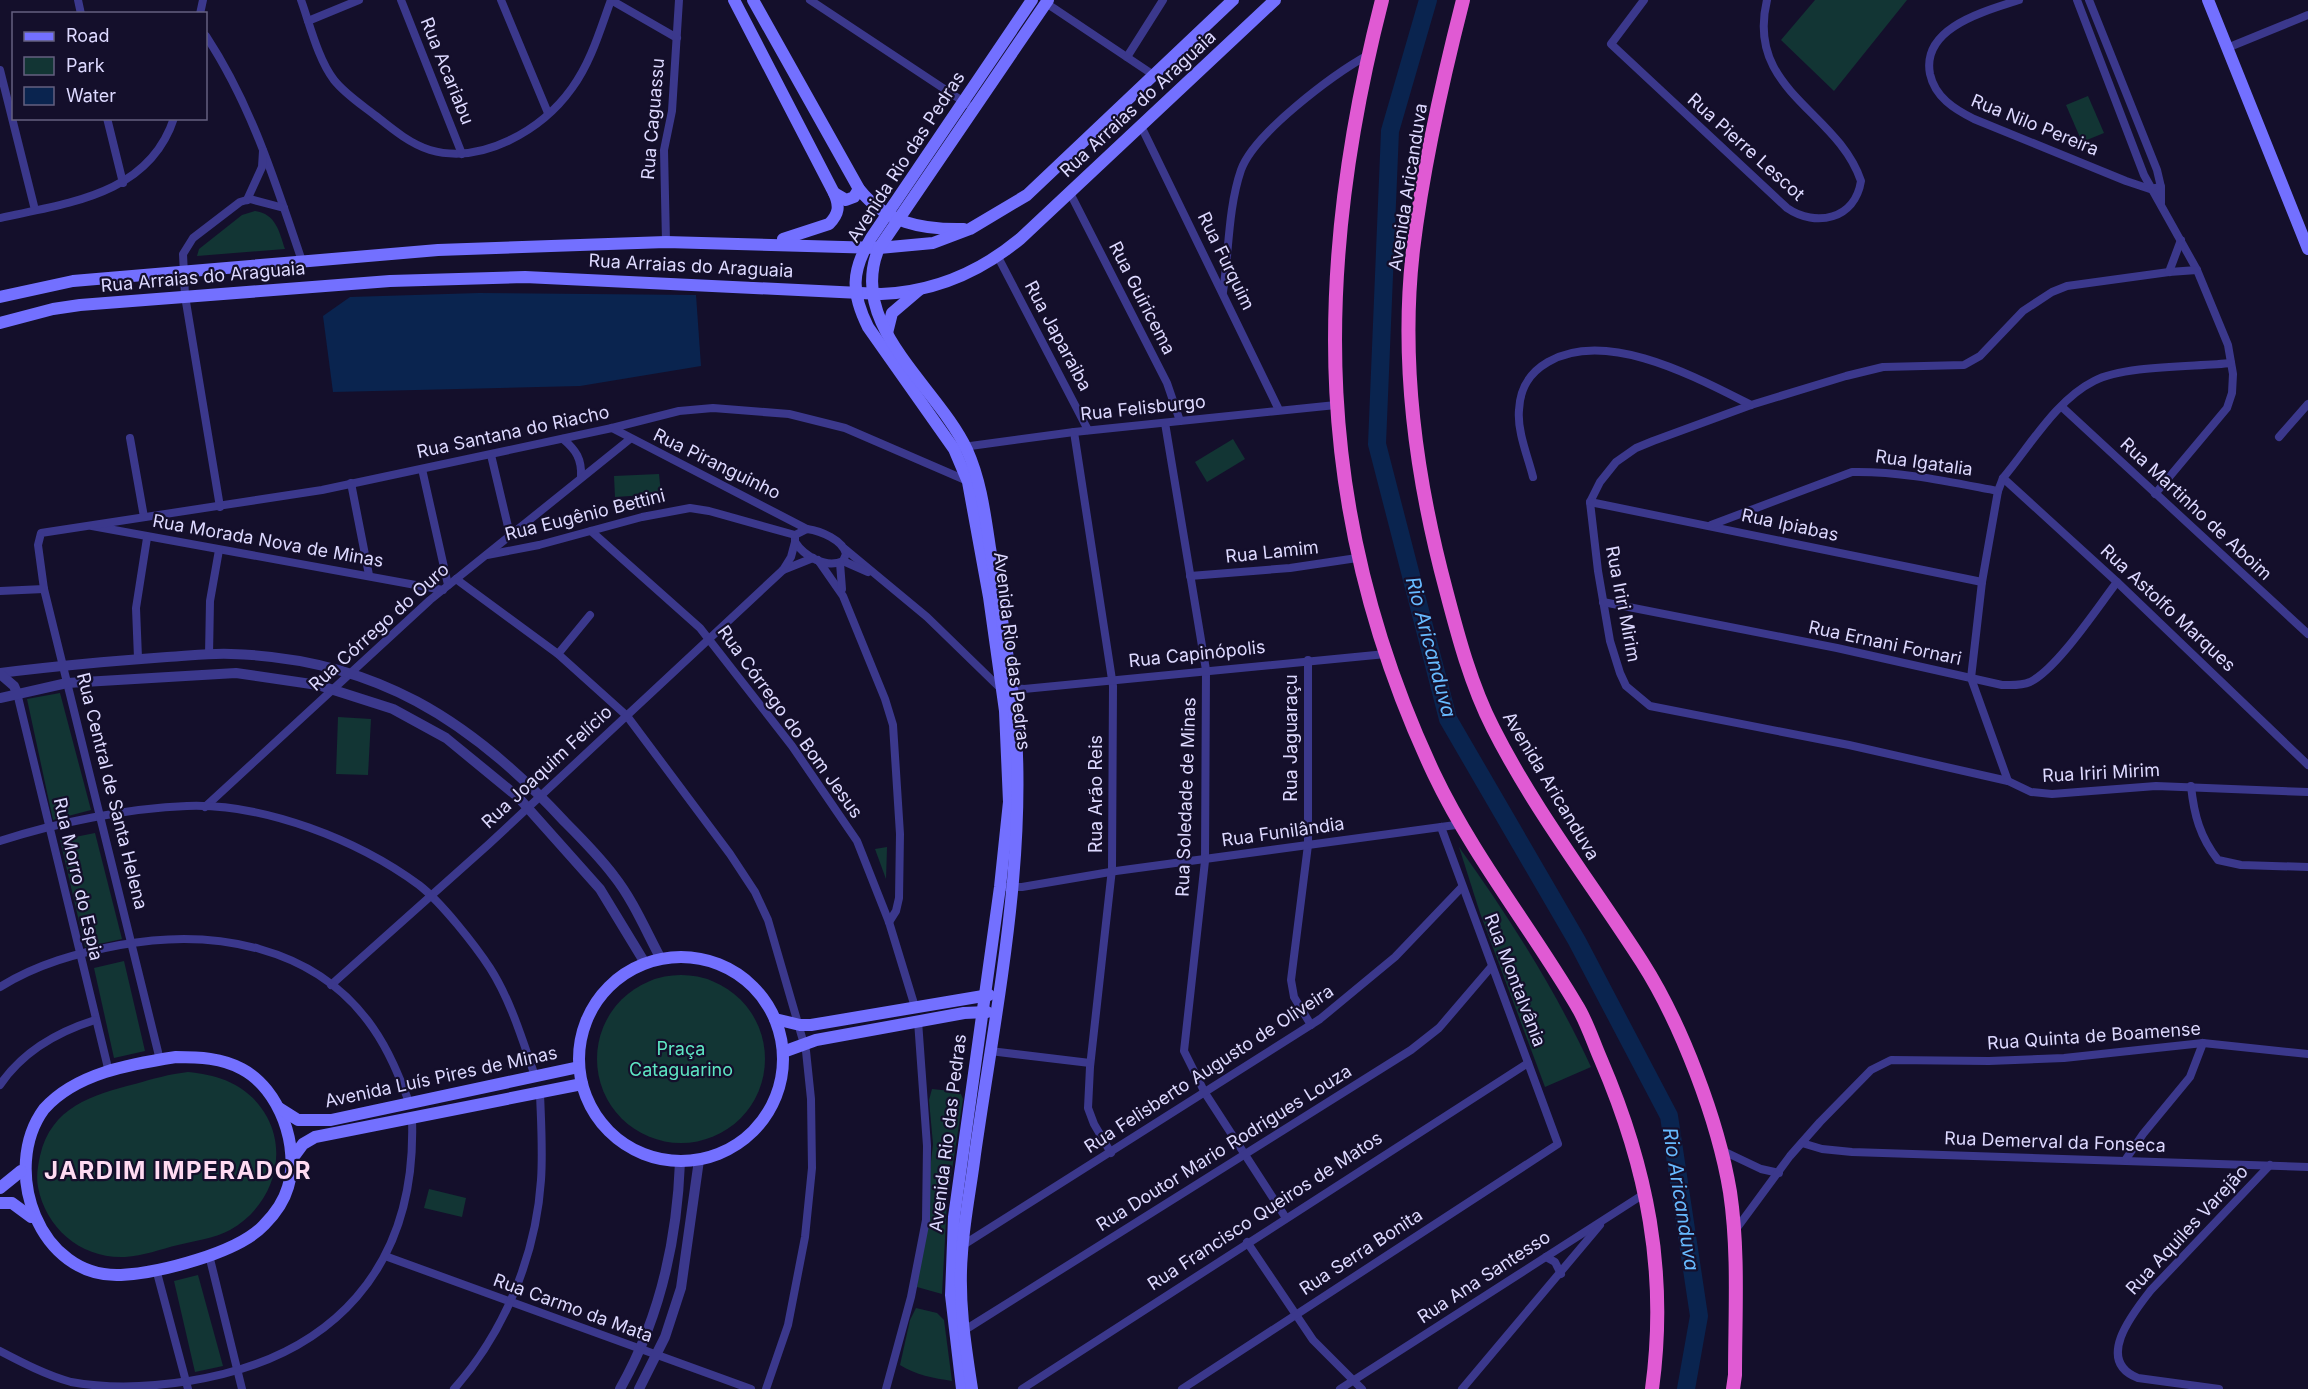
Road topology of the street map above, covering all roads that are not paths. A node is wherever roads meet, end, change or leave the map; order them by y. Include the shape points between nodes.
1 (301, 0) edge
2 (359, 0) edge
3 (401, 0) edge
4 (501, 0) edge
5 (611, 0) edge
6 (679, 0) edge
7 (734, 0) edge
8 (753, 0) edge
9 (810, 0) edge
10 (1032, 0) edge
11 (1163, 0) edge
12 (1233, 0) edge
13 (1275, 0) edge
14 (1382, 0) edge
15 (1462, 0) edge
16 (1644, 0) edge
17 (1767, 0) edge
18 (2019, 0) edge
19 (2077, 0) edge
20 (2089, 0) edge
21 (2208, 0) edge
22 (1047, 1) edge
23 (2308, 15) edge
24 (308, 21) junction
25 (2101, 32) junction
26 (2090, 36) junction
27 (207, 38) edge
28 (677, 38) junction
29 (2227, 48) junction
30 (1368, 55) junction
31 (1127, 57) junction
32 (0, 70) edge
33 (1155, 76) junction
34 (2123, 86) junction
35 (2111, 90) junction
36 (968, 105) junction
37 (548, 113) junction
38 (12, 118) edge
39 (12, 120) edge
40 (107, 120) edge
41 (173, 120) edge
42 (1141, 126) junction
43 (263, 147) junction
44 (462, 154) junction
45 (123, 183) junction
46 (2161, 187) junction
47 (859, 189) junction
48 (2150, 189) junction
49 (834, 193) junction
50 (1070, 193) junction
51 (248, 200) junction
52 (2161, 203) junction
53 (284, 208) junction
54 (35, 210) junction
55 (892, 217) junction
56 (0, 218) edge
57 (970, 229) junction
58 (2181, 240) junction
59 (666, 242) junction
60 (764, 243) junction
61 (865, 247) junction
62 (879, 248) junction
63 (2308, 249) edge
64 (998, 257) junction
65 (302, 261) junction
66 (2197, 270) junction
67 (182, 271) junction
68 (2169, 272) junction
69 (919, 290) junction
70 (1223, 292) junction
71 (855, 293) junction
72 (872, 293) junction
73 (185, 296) junction
74 (0, 297) edge
75 (0, 323) edge
76 (887, 333) junction
77 (2231, 363) junction
78 (2308, 404) edge
79 (1336, 405) junction
80 (1751, 405) junction
81 (2062, 407) junction
82 (1279, 410) junction
83 (1180, 421) junction
84 (1165, 423) junction
85 (612, 428) junction
86 (1088, 430) junction
87 (1074, 432) junction
88 (2279, 437) dead end
89 (130, 438) dead end
90 (563, 439) junction
91 (630, 439) junction
92 (960, 448) junction
93 (491, 454) junction
94 (422, 469) junction
95 (581, 477) junction
96 (1533, 477) dead end
97 (2003, 478) junction
98 (351, 483) junction
99 (974, 483) junction
100 (1998, 491) junction
101 (2155, 494) junction
102 (1590, 502) junction
103 (220, 507) junction
104 (144, 517) junction
105 (87, 525) junction
106 (1710, 525) junction
107 (807, 529) junction
108 (591, 531) junction
109 (44, 532) joint
110 (510, 535) junction
111 (147, 538) junction
112 (795, 539) junction
113 (845, 549) junction
114 (219, 550) junction
115 (487, 555) junction
116 (1357, 558) junction
117 (816, 559) junction
118 (841, 562) junction
119 (783, 570) junction
120 (874, 574) junction
121 (369, 575) junction
122 (1190, 576) junction
123 (456, 579) junction
124 (1982, 582) junction
125 (2117, 582) junction
126 (446, 587) junction
127 (44, 589) junction
128 (0, 591) edge
129 (843, 596) junction
130 (1603, 602) junction
131 (590, 615) dead end
132 (2308, 634) edge
133 (710, 640) junction
134 (558, 654) junction
135 (1386, 654) junction
136 (209, 655) junction
137 (138, 658) junction
138 (1308, 660) junction
139 (63, 665) junction
140 (1206, 669) junction
141 (0, 674) edge
142 (350, 674) junction
143 (1971, 678) junction
144 (1112, 680) junction
145 (67, 683) junction
146 (1007, 688) junction
147 (334, 689) junction
148 (17, 693) junction
149 (0, 698) edge
150 (627, 717) junction
151 (2308, 765) edge
152 (2008, 781) junction
153 (2191, 786) junction
154 (2308, 792) edge
155 (541, 795) junction
156 (205, 807) junction
157 (528, 808) junction
158 (101, 818) junction
159 (1463, 824) junction
160 (49, 827) junction
161 (1441, 827) junction
162 (0, 841) edge
163 (1308, 845) junction
164 (1205, 859) junction
165 (2308, 867) edge
166 (1112, 872) junction
167 (1006, 887) junction
168 (1462, 888) junction
169 (431, 897) junction
170 (889, 922) junction
171 (132, 943) junction
172 (79, 953) junction
173 (661, 958) junction
174 (645, 963) junction
175 (1492, 966) junction
176 (331, 985) junction
177 (0, 987) edge
178 (997, 994) junction
179 (984, 995) junction
180 (915, 1007) junction
181 (981, 1012) junction
182 (994, 1013) junction
183 (775, 1019) junction
184 (95, 1020) junction
185 (918, 1021) junction
186 (800, 1025) junction
187 (1311, 1025) junction
188 (804, 1043) junction
189 (2203, 1043) junction
190 (990, 1051) junction
191 (783, 1052) junction
192 (2308, 1054) edge
193 (160, 1060) junction
194 (1090, 1063) junction
195 (1528, 1063) junction
196 (579, 1066) junction
197 (109, 1072) junction
198 (535, 1076) junction
199 (582, 1084) junction
200 (0, 1085) edge
201 (540, 1093) junction
202 (1205, 1093) junction
203 (409, 1102) junction
204 (279, 1108) junction
205 (412, 1119) junction
206 (1802, 1143) junction
207 (1558, 1144) joint
208 (1720, 1149) junction
209 (1111, 1153) junction
210 (1245, 1155) junction
211 (292, 1159) junction
212 (2126, 1159) junction
213 (699, 1160) junction
214 (680, 1162) junction
215 (2270, 1165) junction
216 (2308, 1167) edge
217 (21, 1171) junction
218 (1779, 1173) junction
219 (0, 1188) edge
220 (1647, 1192) junction
221 (0, 1203) edge
222 (32, 1218) junction
223 (1286, 1218) junction
224 (1606, 1218) junction
225 (1734, 1232) junction
226 (1247, 1242) junction
227 (958, 1248) junction
228 (209, 1255) junction
229 (385, 1256) junction
230 (1546, 1257) junction
231 (156, 1269) junction
232 (1561, 1274) junction
233 (509, 1302) junction
234 (1294, 1315) junction
235 (959, 1334) junction
236 (641, 1350) junction
237 (0, 1351) edge
238 (656, 1355) junction
239 (237, 1370) junction
240 (1352, 1381) junction
241 (187, 1385) edge
242 (2206, 1388) edge
243 (242, 1389) edge
244 (454, 1389) edge
245 (620, 1389) edge
246 (639, 1389) edge
247 (751, 1389) edge
248 (766, 1389) edge
249 (886, 1389) edge
250 (962, 1389) edge
251 (972, 1389) edge
252 (1022, 1389) edge
253 (1182, 1389) edge
254 (1340, 1389) edge
255 (1347, 1389) edge
256 (1362, 1389) edge
257 (1462, 1389) edge
258 (1652, 1389) edge
259 (1733, 1389) edge
260 (2219, 1389) edge

1 - 24 street
2 - 24 street
3 - 44 street, Rua Acariabu
4 - 37 street
5 - 28 street
5 - 37 street via 592,52 572,88
6 - 28 street, Rua Caguassu
7 - 49 main road
8 - 47 main road
9 - 36 street
10 - 36 main road, Avenida Rio das Pedras
11 - 31 street
12 - 33 main road, Rua Arraias do Araguaia
13 - 42 main road, Rua Arraias do Araguaia
14 - 30 highway
15 - 208 highway, Avenida Aricanduva via 1441,90 1413,253 1409,365 1418,465 1437,557 1459,640 1492,726 1539,807 1644,964 1681,1035
16 - 17 street, Rua Pierre Lescot via 1611,44 1787,208 1807,218 1837,216 1851,206 1861,181 1844,146 1789,92 1780,77 1762,34
18 - 48 street, Rua Nilo Pereira via 1971,17 1938,40 1929,69 1939,93 1954,109 1974,119
19 - 26 street
20 - 25 street
21 - 29 main road
22 - 31 street
22 - 36 main road, Avenida Rio das Pedras
23 - 29 street
24 - 44 street via 327,68 351,97 395,131 427,149
25 - 26 street
25 - 34 street
26 - 35 street
27 - 43 street via 235,83
28 - 59 street, Rua Caguassu via 672,111 664,150
29 - 63 main road
30 - 70 street via 1323,82 1284,117 1247,159 1235,192
30 - 79 highway via 1339,233 1334,338
31 - 33 street
32 - 38 street
33 - 57 main road, Rua Arraias do Araguaia via 1026,195
34 - 35 street
34 - 46 street
35 - 48 street
36 - 55 main road, Avenida Rio das Pedras
37 - 44 street via 530,130 497,145
39 - 54 street
40 - 45 street
41 - 45 street via 164,143
42 - 50 main road, Rua Arraias do Araguaia
42 - 70 street, Rua Furquim
43 - 51 street via 262,167
43 - 53 street
45 - 54 street
46 - 48 street
46 - 52 street
47 - 49 main road via 846,200
47 - 55 main road via 868,201
48 - 52 street
49 - 60 main road via 838,212 829,224
50 - 64 main road, Rua Arraias do Araguaia
50 - 83 street, Rua Guiricema via 1167,383
51 - 53 street
51 - 67 street via 225,212 193,238 183,254
52 - 58 street
53 - 65 street
54 - 56 street
55 - 57 main road via 934,229
55 - 61 main road, Avenida Rio das Pedras
55 - 62 main road, Avenida Rio das Pedras
57 - 62 main road, Rua Arraias do Araguaia via 933,243
58 - 66 street
58 - 68 street
59 - 60 main road, Rua Arraias do Araguaia
59 - 65 main road, Rua Arraias do Araguaia via 438,250
60 - 61 main road, Rua Arraias do Araguaia
61 - 62 main road, Rua Arraias do Araguaia
61 - 71 main road, Avenida Rio das Pedras
62 - 72 main road, Avenida Rio das Pedras via 872,268
64 - 69 main road, Rua Arraias do Araguaia via 940,285
64 - 86 street, Rua Japaraiba
65 - 67 main road, Rua Arraias do Araguaia
66 - 68 street
66 - 77 street via 2228,345
67 - 73 street
67 - 74 main road, Rua Arraias do Araguaia via 73,280
68 - 80 street via 2085,282 2052,292 2023,311 1980,356 1964,365 1883,368
69 - 72 main road, Rua Arraias do Araguaia
69 - 76 main road via 892,314
70 - 82 street, Rua Furquim
71 - 72 main road, Rua Arraias do Araguaia
71 - 73 main road, Rua Arraias do Araguaia via 525,277 390,281
71 - 92 main road, Avenida Rio das Pedras via 868,327
72 - 76 main road, Avenida Rio das Pedras
73 - 75 main road, Rua Arraias do Araguaia via 53,309
73 - 103 street
76 - 92 main road, Avenida Rio das Pedras
77 - 81 street via 2107,376 2094,381
77 - 101 street via 2232,393 2227,408
78 - 88 street
79 - 82 street, Rua Felisburgo
79 - 116 highway
80 - 96 street via 1679,370 1628,355 1597,350 1565,354 1531,375 1520,397 1518,413
80 - 102 street via 1636,448 1608,471
81 - 97 street
81 - 101 street, Rua Martinho de Aboim
82 - 83 street, Rua Felisburgo
83 - 84 street, Rua Felisburgo
84 - 86 street, Rua Felisburgo
84 - 122 street, Rua Soledade de Minas
85 - 90 street, Rua Santana do Riacho
85 - 91 street, Rua Piranguinho
85 - 99 street, Rua Santana do Riacho via 679,411 713,408 789,414 845,428
86 - 87 street, Rua Felisburgo
87 - 92 street, Rua Felisburgo
87 - 144 street, Rua Arão Reis
89 - 104 street
90 - 93 street, Rua Santana do Riacho
90 - 95 street via 578,456
91 - 95 street, Rua Córrego do Ouro
91 - 107 street, Rua Piranguinho
92 - 99 main road, Avenida Rio das Pedras
93 - 94 street, Rua Santana do Riacho
93 - 110 street
94 - 98 street, Rua Santana do Riacho
94 - 126 street
95 - 110 street, Rua Córrego do Ouro
97 - 100 street
97 - 125 street, Rua Astolfo Marques
98 - 103 street, Rua Santana do Riacho
98 - 121 street
99 - 146 main road, Avenida Rio das Pedras
100 - 106 street, Rua Igatalia via 1929,478 1852,472
100 - 124 street
101 - 132 street, Rua Martinho de Aboim
102 - 106 street, Rua Ipiabas
102 - 130 street, Rua Iriri Mirim
103 - 104 street, Rua Santana do Riacho
104 - 105 street, Rua Santana do Riacho
105 - 109 street, Rua Santana do Riacho
105 - 111 street, Rua Morada Nova de Minas
106 - 124 street, Rua Ipiabas
107 - 112 street
107 - 113 street, Rua Piranguinho via 828,536
108 - 112 street, Rua Eugênio Bettini via 690,508
108 - 115 street, Rua Eugênio Bettini
108 - 133 street, Rua Córrego do Bom Jesus
109 - 127 street, Rua Central de Santa Helena via 39,535 38,545
110 - 115 street, Rua Córrego do Ouro
111 - 114 street, Rua Morada Nova de Minas
111 - 137 street via 136,608
112 - 117 street
112 - 119 street, Rua Joaquim Felício
113 - 118 street
113 - 120 street, Rua Piranguinho
114 - 121 street, Rua Morada Nova de Minas
114 - 136 street via 210,601
115 - 123 street, Rua Córrego do Ouro
116 - 122 street, Rua Lamim
116 - 135 highway
117 - 118 street via 831,565
117 - 119 street, Rua Joaquim Felício
117 - 129 street
118 - 120 street
118 - 129 street
119 - 133 street, Rua Joaquim Felício
120 - 146 street via 927,617 989,679
121 - 126 street, Rua Morada Nova de Minas
122 - 140 street, Rua Soledade de Minas
123 - 126 street, Rua Córrego do Ouro
123 - 134 street
124 - 143 street
125 - 143 street, Rua Ernani Fornari via 2067,645 2031,681 2002,685
125 - 151 street, Rua Astolfo Marques
126 - 142 street, Rua Córrego do Ouro
127 - 128 street
127 - 139 street, Rua Central de Santa Helena
129 - 170 street via 894,731 899,898
130 - 143 street, Rua Ernani Fornari
130 - 152 street, Rua Iriri Mirim via 1620,673 1626,686 1650,706
131 - 134 street
133 - 150 street, Rua Joaquim Felício
133 - 170 street, Rua Córrego do Bom Jesus via 792,746 857,841
134 - 150 street
135 - 138 street, Rua Capinópolis
135 - 159 highway via 1431,768
136 - 137 street
136 - 142 street via 274,658
137 - 139 street
138 - 140 street, Rua Capinópolis
138 - 163 street, Rua Jaguaraçu
139 - 141 street
139 - 145 street, Rua Central de Santa Helena
140 - 144 street, Rua Capinópolis
140 - 164 street, Rua Soledade de Minas
141 - 148 street
142 - 147 street, Rua Córrego do Ouro
142 - 155 street via 436,711 501,757
143 - 152 street
144 - 146 street, Rua Capinópolis
144 - 166 street, Rua Arão Reis
145 - 147 street via 236,673
145 - 148 street
145 - 158 street, Rua Central de Santa Helena
146 - 167 main road, Avenida Rio das Pedras via 1019,771
147 - 156 street, Rua Córrego do Ouro
147 - 157 street via 393,709 446,738
148 - 149 street
148 - 160 street, Rua Morro do Espia
150 - 155 street, Rua Joaquim Felício
150 - 186 street via 755,892 768,920
152 - 153 street, Rua Iriri Mirim via 2031,792 2052,794
153 - 154 street, Rua Iriri Mirim
153 - 165 street via 2198,827 2218,860
155 - 157 street, Rua Joaquim Felício
155 - 173 street via 615,877
156 - 158 street
156 - 169 street via 260,815 327,833 371,855
157 - 169 street, Rua Joaquim Felício
157 - 174 street via 600,889
158 - 160 street
158 - 171 street, Rua Central de Santa Helena
159 - 161 street, Rua Funilândia
159 - 220 highway via 1579,1009 1621,1106
160 - 162 street
160 - 172 street, Rua Morro do Espia
161 - 163 street, Rua Funilândia
161 - 168 street, Rua Montalvânia
163 - 164 street, Rua Funilândia
163 - 187 street, Rua Jaguaraçu via 1291,980 1294,997
164 - 166 street, Rua Funilândia
164 - 202 street, Rua Soledade de Minas via 1184,1044 1186,1058
166 - 167 street, Rua Funilândia
166 - 194 street, Rua Arão Reis
167 - 178 main road, Avenida Rio das Pedras
167 - 179 main road, Avenida Rio das Pedras
168 - 175 street, Rua Montalvânia
168 - 187 street, Rua Felisberto Augusto de Oliveira via 1395,957
169 - 176 street, Rua Joaquim Felício
169 - 198 street via 489,967 512,1009
170 - 180 street, Rua Córrego do Bom Jesus
171 - 172 street
171 - 176 street via 180,938 236,942 293,961
171 - 193 street, Rua Central de Santa Helena
172 - 177 street via 24,972
172 - 184 street, Rua Morro do Espia
173 - 174 main road
173 - 183 main road via 695,958 728,969 756,990
174 - 196 main road via 625,973 595,1004 585,1023
175 - 195 street, Rua Montalvânia
175 - 210 street, Rua Doutor Mario Rodrigues Louza via 1425,1040
176 - 203 street via 372,1027 389,1054
178 - 179 main road
178 - 182 main road, Avenida Rio das Pedras
179 - 180 main road
179 - 181 main road, Avenida Rio das Pedras
180 - 186 main road
181 - 182 main road
181 - 185 main road
181 - 227 main road, Avenida Rio das Pedras via 954,1217
182 - 190 main road, Avenida Rio das Pedras
183 - 186 main road
183 - 191 main road
184 - 197 street, Rua Morro do Espia
184 - 200 street via 39,1046
185 - 188 main road
185 - 249 street via 927,1146 926,1220
186 - 188 street
187 - 202 street, Rua Felisberto Augusto de Oliveira
188 - 191 main road
188 - 248 street via 811,1099 811,1195 788,1325
189 - 192 street, Rua Quinta de Boamense
189 - 206 street, Rua Quinta de Boamense via 2064,1058 1891,1060 1871,1070
189 - 212 street via 2190,1077
190 - 194 street
190 - 227 main road, Avenida Rio das Pedras
191 - 213 main road via 779,1089 762,1122 734,1147
193 - 197 main road
193 - 204 main road via 198,1057 224,1061 256,1078
194 - 209 street, Rua Arão Reis via 1090,1114
195 - 207 street, Rua Montalvânia
195 - 223 street, Rua Francisco Queiros de Matos
196 - 198 main road, Avenida Luís Pires de Minas
196 - 199 main road
197 - 217 main road via 64,1092 44,1110 31,1130
198 - 203 main road, Avenida Luís Pires de Minas
199 - 201 main road, Avenida Luís Pires de Minas
199 - 214 main road via 593,1111 611,1133 642,1154
201 - 205 main road, Avenida Luís Pires de Minas
201 - 233 street via 537,1213
202 - 209 street, Rua Felisberto Augusto de Oliveira
202 - 210 street, Rua Soledade de Minas
203 - 204 main road, Avenida Luís Pires de Minas via 315,1122 298,1120
204 - 211 main road
205 - 211 main road, Avenida Luís Pires de Minas via 315,1137 303,1144
205 - 229 street via 410,1180 404,1213
206 - 212 street, Rua Demerval da Fonseca via 1852,1152
206 - 218 street
207 - 234 street, Rua Serra Bonita
208 - 218 street via 1761,1169
208 - 225 highway, Avenida Aricanduva
209 - 227 street, Rua Felisberto Augusto de Oliveira
210 - 223 street, Rua Soledade de Minas
210 - 235 street, Rua Doutor Mario Rodrigues Louza
211 - 228 main road via 288,1188 263,1227
212 - 215 street, Rua Demerval da Fonseca
213 - 214 main road
213 - 238 street via 681,1288
214 - 236 street via 666,1281
215 - 216 street, Rua Demerval da Fonseca
215 - 242 street, Rua Aquiles Varejão via 2134,1311 2121,1334 2117,1359 2121,1369 2138,1378
217 - 219 main road
217 - 222 main road
218 - 225 street
220 - 224 street, Rua Ana Santesso
220 - 258 highway via 1658,1289
221 - 222 main road via 12,1203
222 - 231 main road via 61,1253 92,1270 118,1275
223 - 226 street, Rua Francisco Queiros de Matos
224 - 230 street, Rua Ana Santesso
224 - 232 street
225 - 259 highway, Avenida Aricanduva
226 - 234 street
226 - 252 street, Rua Francisco Queiros de Matos
227 - 235 main road, Avenida Rio das Pedras
228 - 231 main road
228 - 239 street
229 - 233 street, Rua Carmo da Mata
229 - 239 street via 358,1296 332,1321 298,1345
230 - 232 street via 1555,1262
230 - 240 street, Rua Ana Santesso
231 - 241 street
232 - 257 street
233 - 236 street, Rua Carmo da Mata
233 - 244 street via 489,1345
234 - 240 street via 1322,1352
234 - 253 street, Rua Serra Bonita
235 - 250 main road, Avenida Rio das Pedras
235 - 251 main road, Avenida Rio das Pedras
236 - 238 street, Rua Carmo da Mata
236 - 245 street
237 - 241 street via 72,1382 130,1387
238 - 246 street
238 - 247 street, Rua Carmo da Mata
239 - 241 street
239 - 243 street
240 - 254 street, Rua Ana Santesso
240 - 255 street
240 - 256 street
242 - 260 street

